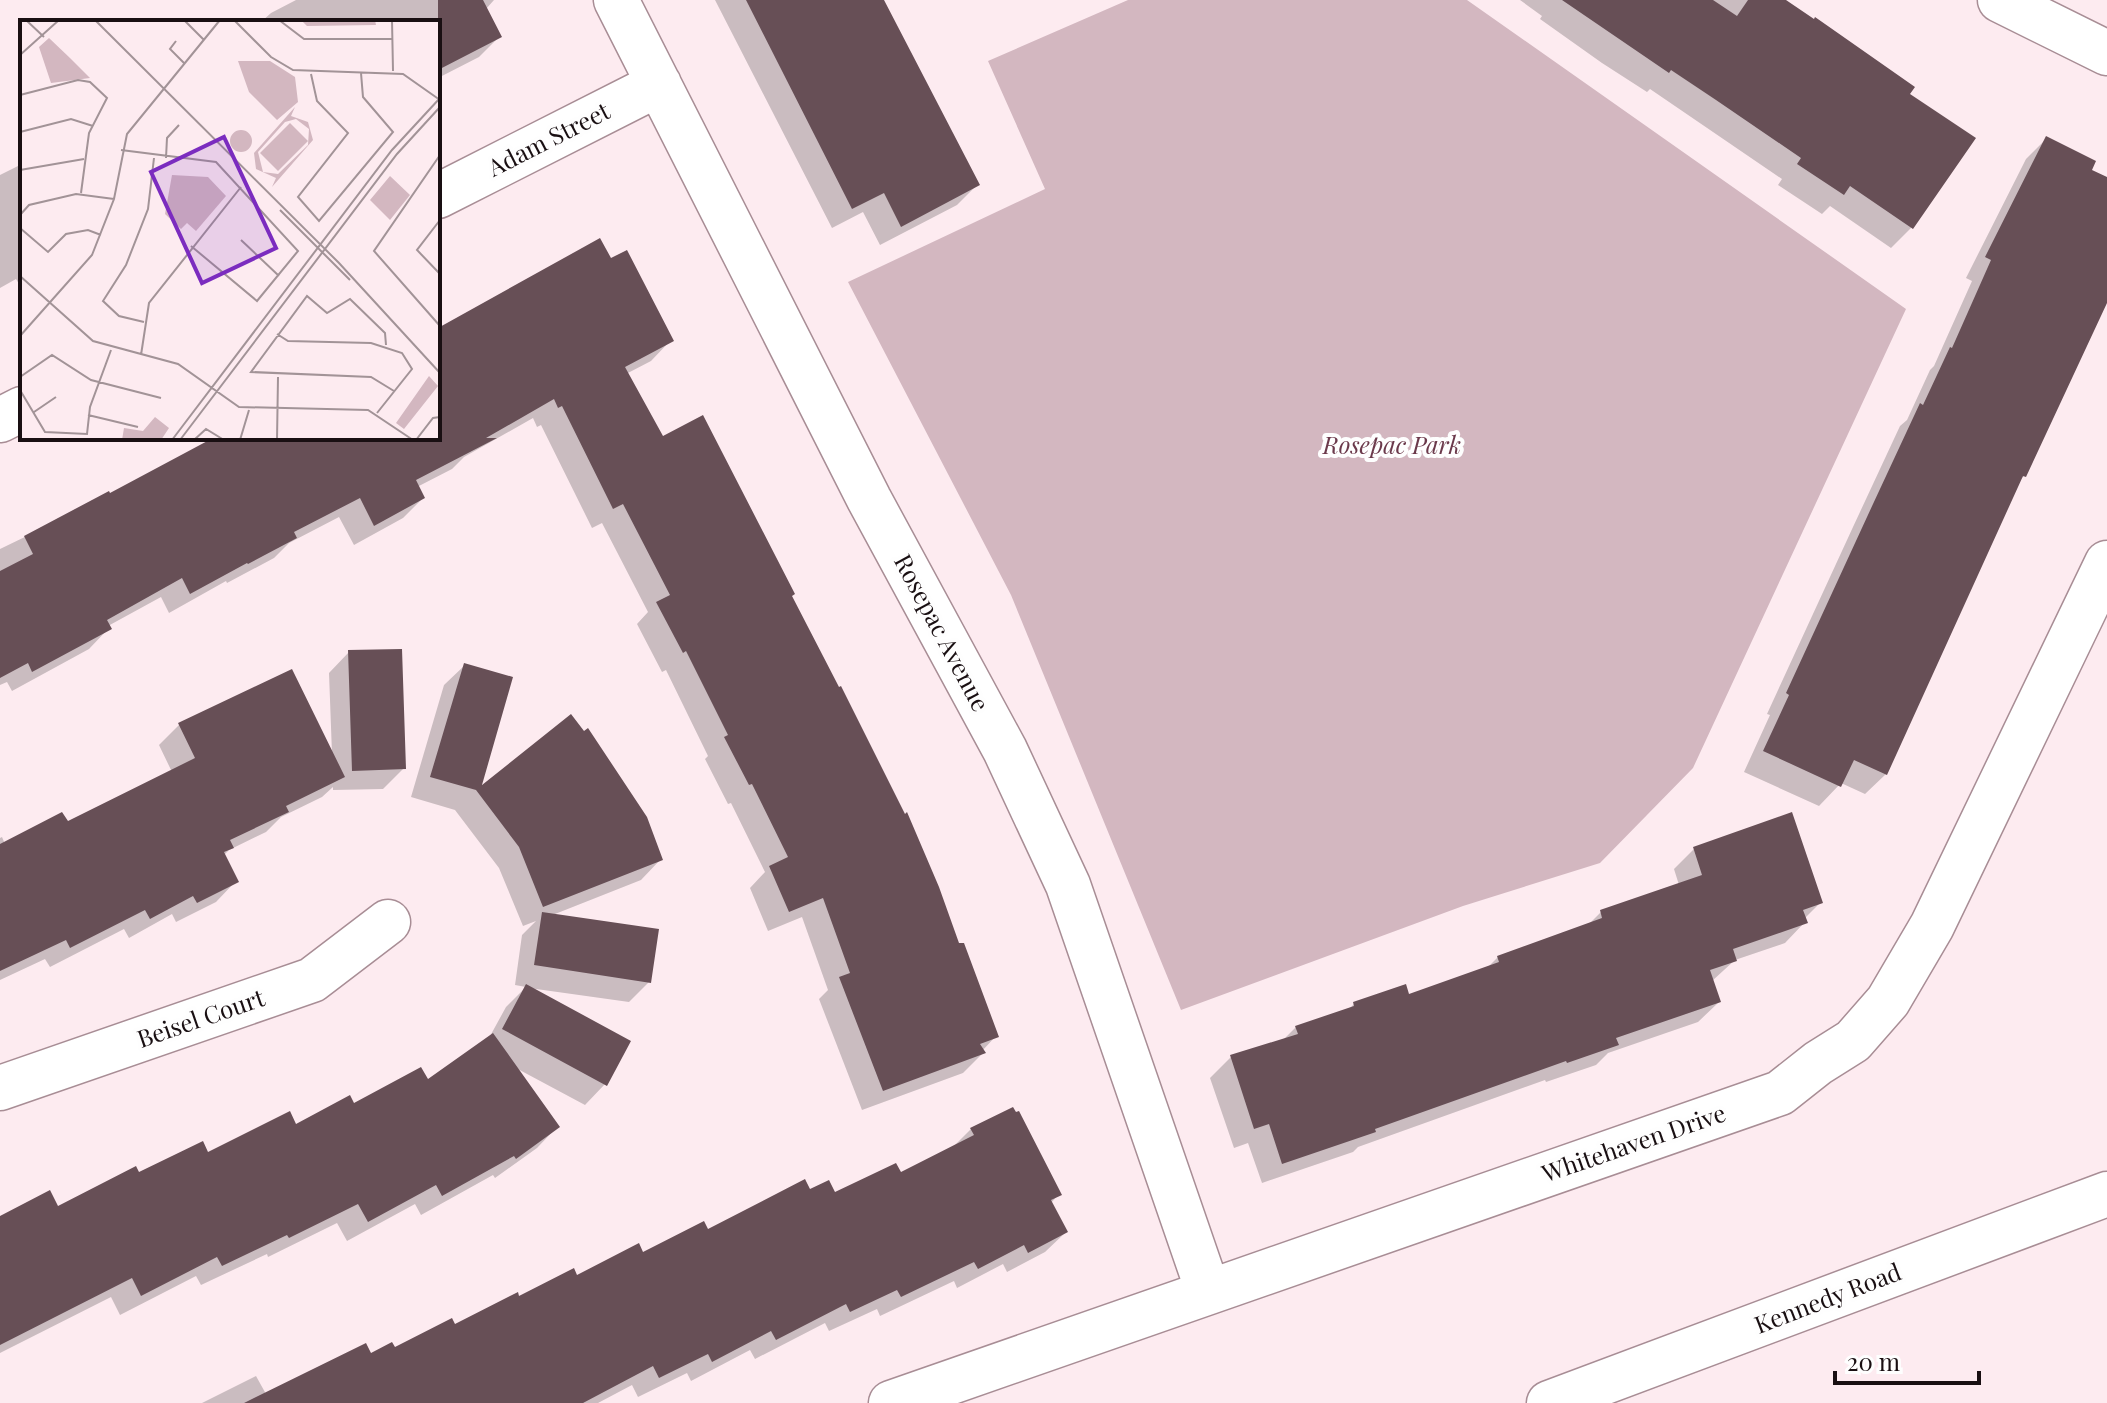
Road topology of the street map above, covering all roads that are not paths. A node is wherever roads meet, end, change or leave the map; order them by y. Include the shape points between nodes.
1 (616, 0) edge
2 (2000, 0) edge
3 (2107, 53) edge
4 (659, 84) junction
5 (440, 195) edge
6 (20, 410) edge
7 (0, 420) edge
8 (2107, 563) edge
9 (388, 922) dead end
10 (0, 1088) edge
11 (2107, 1194) edge
12 (1208, 1291) junction
13 (891, 1403) edge
14 (1549, 1403) edge

1 - 4 street, Rosepac Avenue
2 - 3 street
4 - 5 street, Adam Street
4 - 12 street, Rosepac Avenue via 869,499 1005,750 1068,885
6 - 7 street
8 - 12 street, Whitehaven Drive via 1932,926 1888,1001 1853,1041 1780,1093
9 - 10 street, Beisel Court via 312,980
11 - 14 street, Kennedy Road
12 - 13 street, Whitehaven Drive

